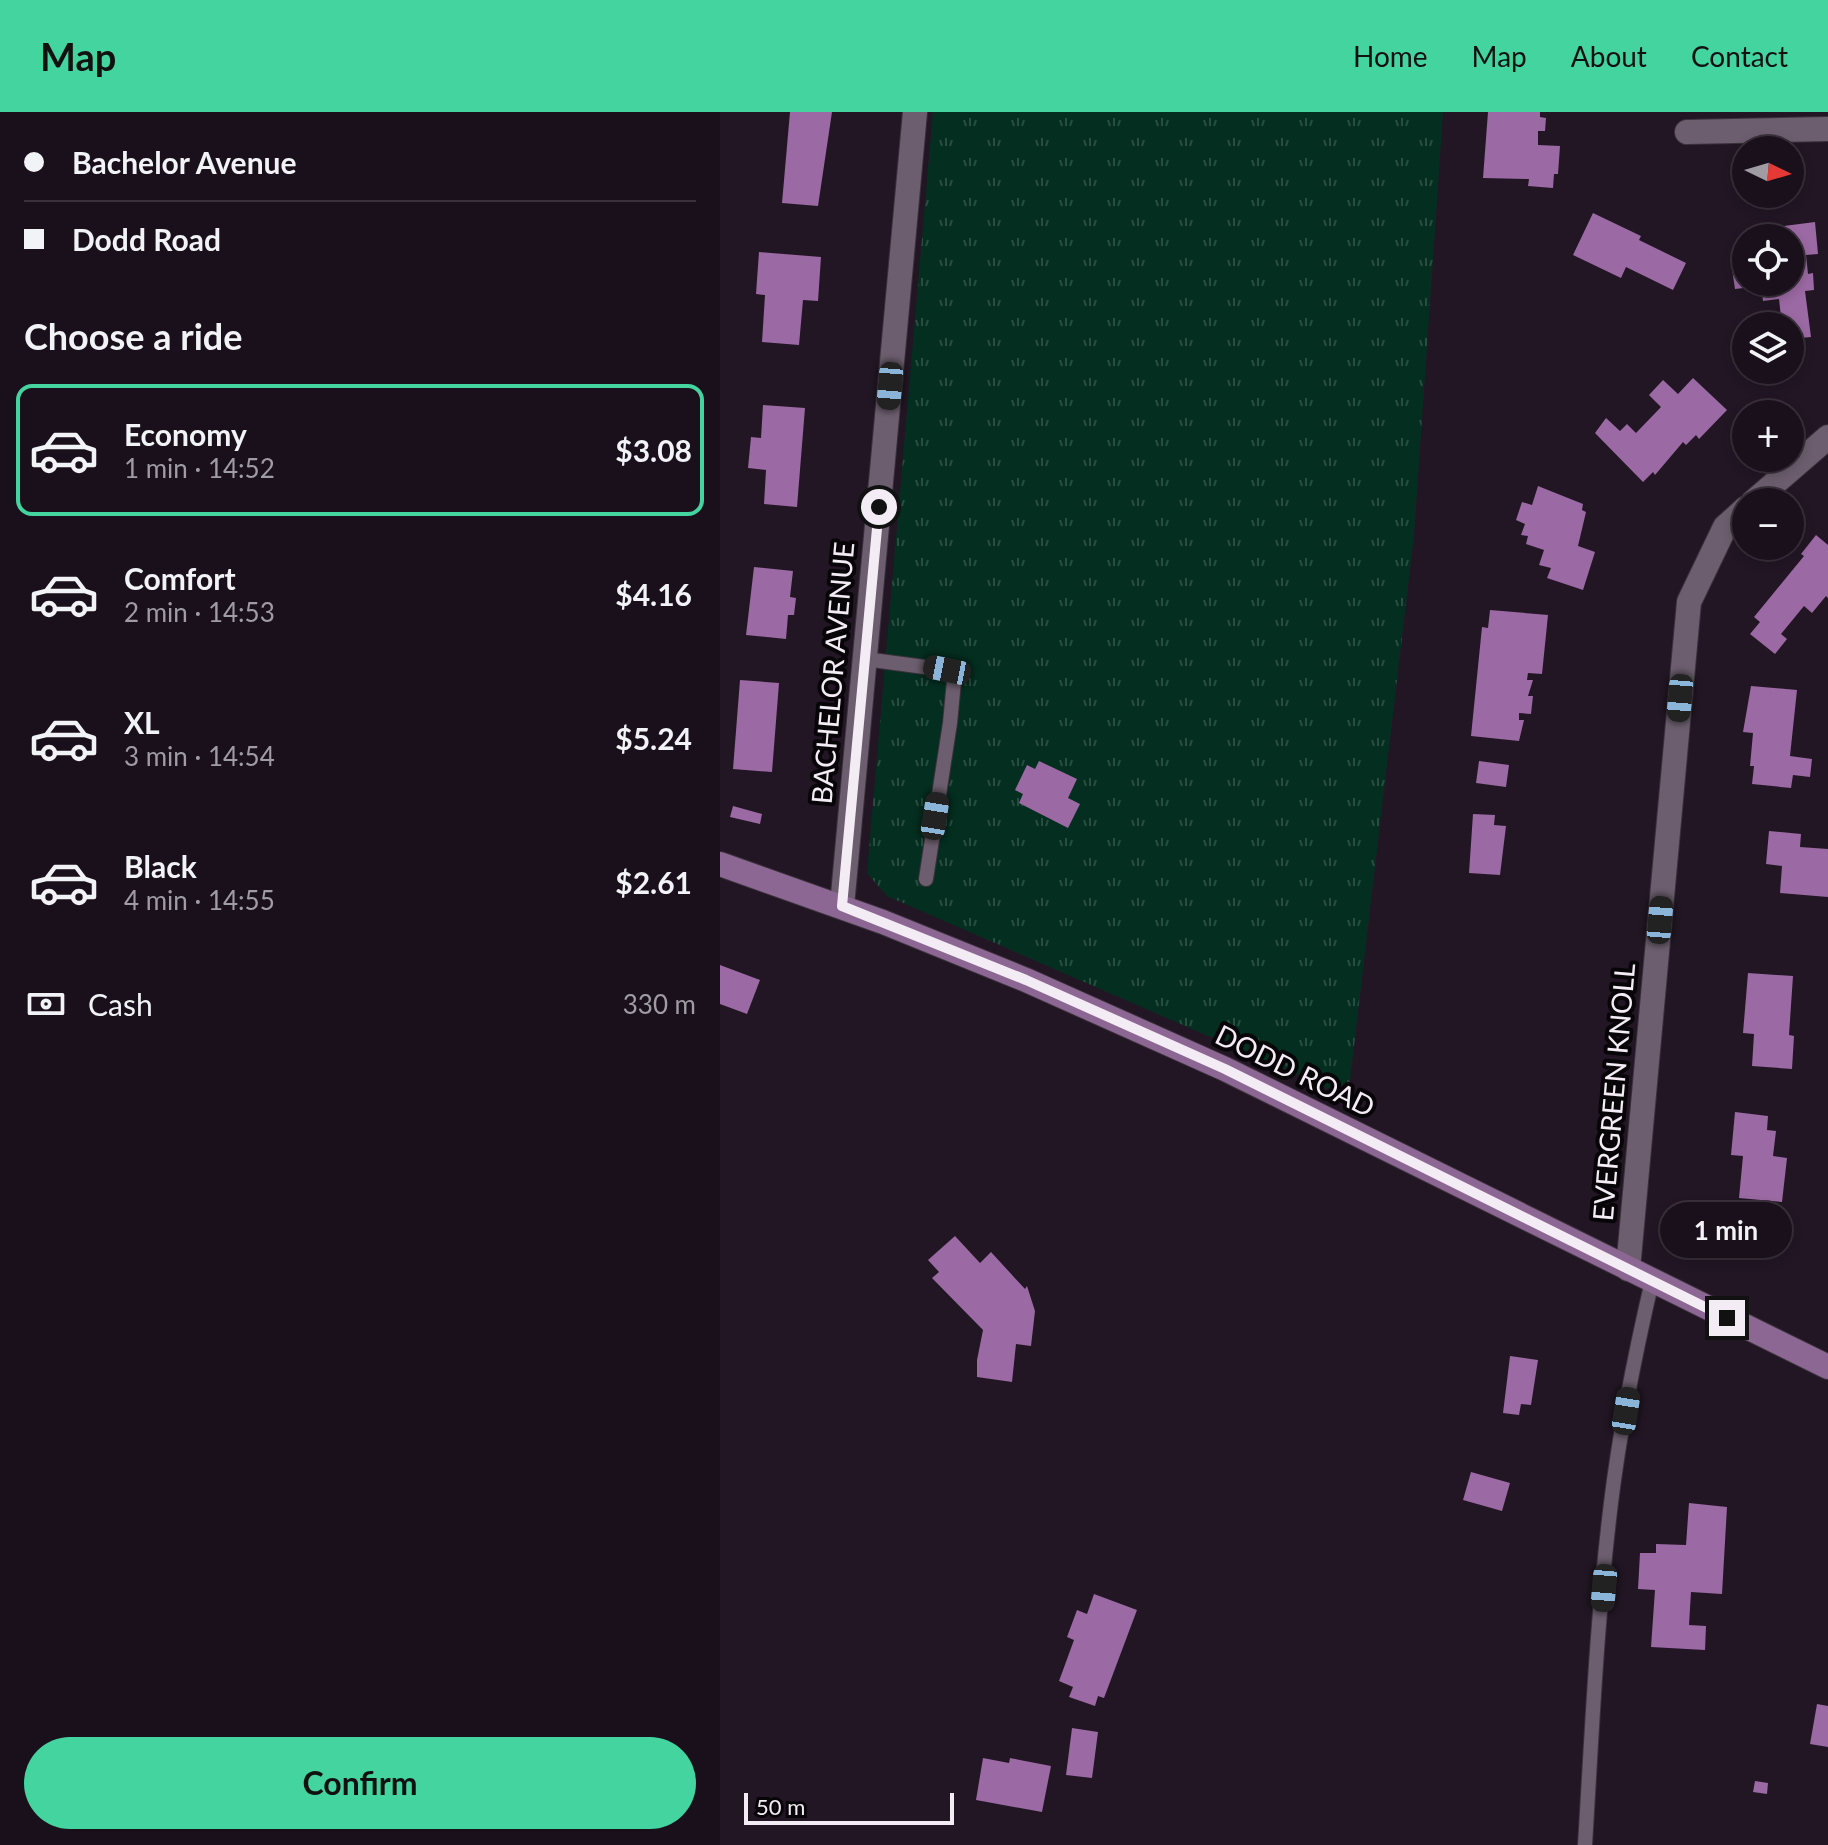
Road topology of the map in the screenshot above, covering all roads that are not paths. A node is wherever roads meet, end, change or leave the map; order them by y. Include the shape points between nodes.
1 (915, 112) edge
2 (1828, 129) edge
3 (1687, 132) dead end
4 (1828, 437) edge
5 (1769, 488) edge
6 (1732, 521) edge
7 (865, 659) junction
8 (720, 864) edge
9 (926, 879) dead end
10 (842, 906) junction
11 (1628, 1269) junction
12 (1652, 1281) junction
13 (1828, 1367) edge
14 (1585, 1845) edge

1 - 7 street, BACHELOR AVENUE
2 - 3 street
4 - 5 street
6 - 11 street, EVERGREEN KNOLL via 1689,602
7 - 9 lane via 947,670 954,681
7 - 10 street, BACHELOR AVENUE
8 - 10 main road, DODD ROAD
10 - 11 main road, DODD ROAD via 1225,1069
11 - 12 main road, DODD ROAD
12 - 13 main road, DODD ROAD
12 - 14 lane via 1611,1503

